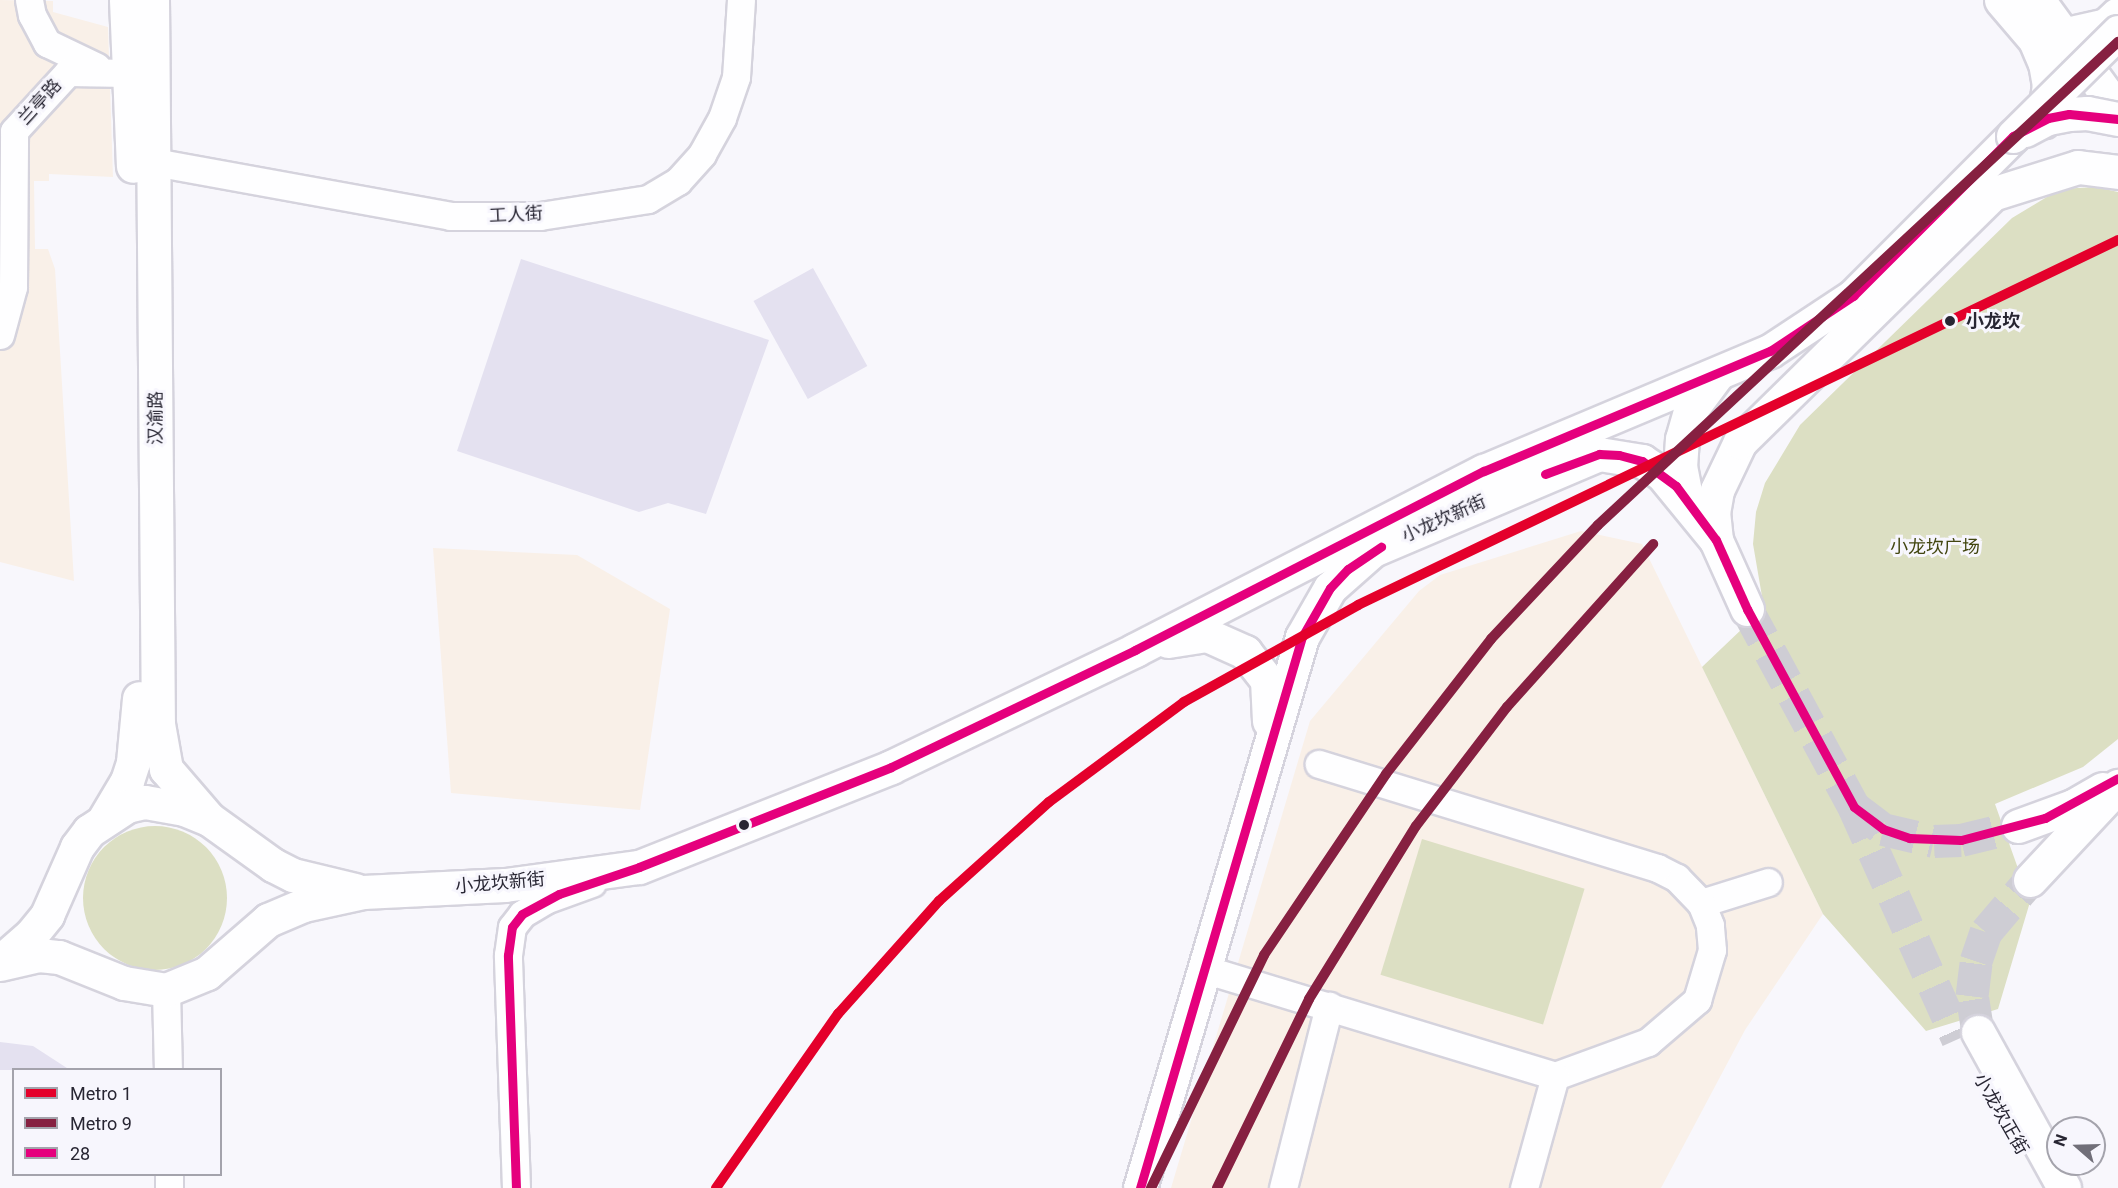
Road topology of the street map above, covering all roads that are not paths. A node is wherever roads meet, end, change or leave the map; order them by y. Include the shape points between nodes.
1 (29, 0) edge
2 (126, 0) edge
3 (152, 0) edge
4 (741, 0) edge
5 (2001, 0) edge
6 (2038, 0) edge
7 (2118, 14) edge
8 (2118, 32) edge
9 (2066, 34) junction
10 (119, 72) junction
11 (2118, 110) edge
12 (2118, 119) edge
13 (2013, 136) junction
14 (154, 162) junction
15 (2118, 172) edge
16 (1992, 194) junction
17 (7, 285) edge
18 (0, 335) edge
19 (1828, 352) junction
20 (1716, 376) junction
21 (1687, 502) junction
22 (1716, 540) junction
23 (1747, 609) tunnel mouth
24 (1135, 650) junction
25 (1266, 761) junction
26 (1319, 764) dead end
27 (2118, 778) edge
28 (2118, 786) edge
29 (105, 818) junction
30 (209, 819) junction
31 (2018, 826) tunnel mouth
32 (639, 867) junction
33 (2030, 880) tunnel mouth
34 (1768, 882) dead end
35 (363, 891) junction
36 (1701, 903) junction
37 (0, 963) edge
38 (1207, 970) junction
39 (166, 990) junction
40 (1329, 1006) junction
41 (168, 1068) edge
42 (1555, 1076) junction
43 (516, 1188) edge
44 (1140, 1188) edge
45 (1283, 1188) edge
46 (1524, 1188) edge
47 (2043, 1188) edge
48 (2064, 1188) edge

1 - 10 street via 32,15 47,43 63,54
2 - 10 main road, 汉渝路
3 - 14 main road, 汉渝路
4 - 14 street, 工人街 via 736,77 723,118 702,154 678,181 648,199 540,216 450,216
5 - 16 main road via 2035,40 2049,85 2047,109 2033,145
6 - 9 main road
7 - 9 main road via 2106,25
8 - 13 main road, bridge
9 - 11 main road
10 - 17 street, 兰亭路 via 68,72 14,130
10 - 29 main road, 汉渝路 via 133,165 140,715 127,781
12 - 13 main road, bridge via 2069,114 2048,118
13 - 20 main road via 1853,296 1802,333
14 - 30 main road, 汉渝路 via 158,724 166,770
15 - 16 main road via 2078,167
16 - 19 main road
17 - 18 street, 兰亭路
19 - 20 main road
19 - 22 main road via 1736,450 1717,490 1713,513
20 - 21 main road via 1690,411 1682,439 1680,467
20 - 24 main road, 小龙坎新街 via 1484,471
21 - 22 main road, 小龙坎新街
21 - 25 main road, 小龙坎新街 via 1662,474 1642,460 1599,454 1373,550 1348,569 1315,610 1302,637
22 - 23 main road
24 - 25 main road via 1207,635 1245,652 1267,680 1270,702
24 - 32 main road, 小龙坎新街 via 891,767
25 - 38 main road
26 - 36 street via 1657,868 1677,878
27 - 31 main road via 2073,806
28 - 33 main road
29 - 30 main road, 小龙坎新街 via 144,802 184,809
29 - 37 main road, 小龙坎新街 via 77,848 47,915
30 - 35 main road, 小龙坎新街 via 273,866 294,875
32 - 35 main road, 小龙坎新街 via 505,885
32 - 43 street via 545,900 522,914 512,927 508,955
34 - 36 street
35 - 39 main road, 小龙坎新街 via 304,904 268,920 207,973
36 - 42 street via 1710,925 1712,950 1697,1000 1648,1042
37 - 39 main road, 小龙坎新街 via 58,957 124,983
38 - 40 street
38 - 44 main road
39 - 41 street
40 - 42 street
40 - 45 street
42 - 46 street
47 - 48 main road, 小龙坎正街 via 1968,1036

